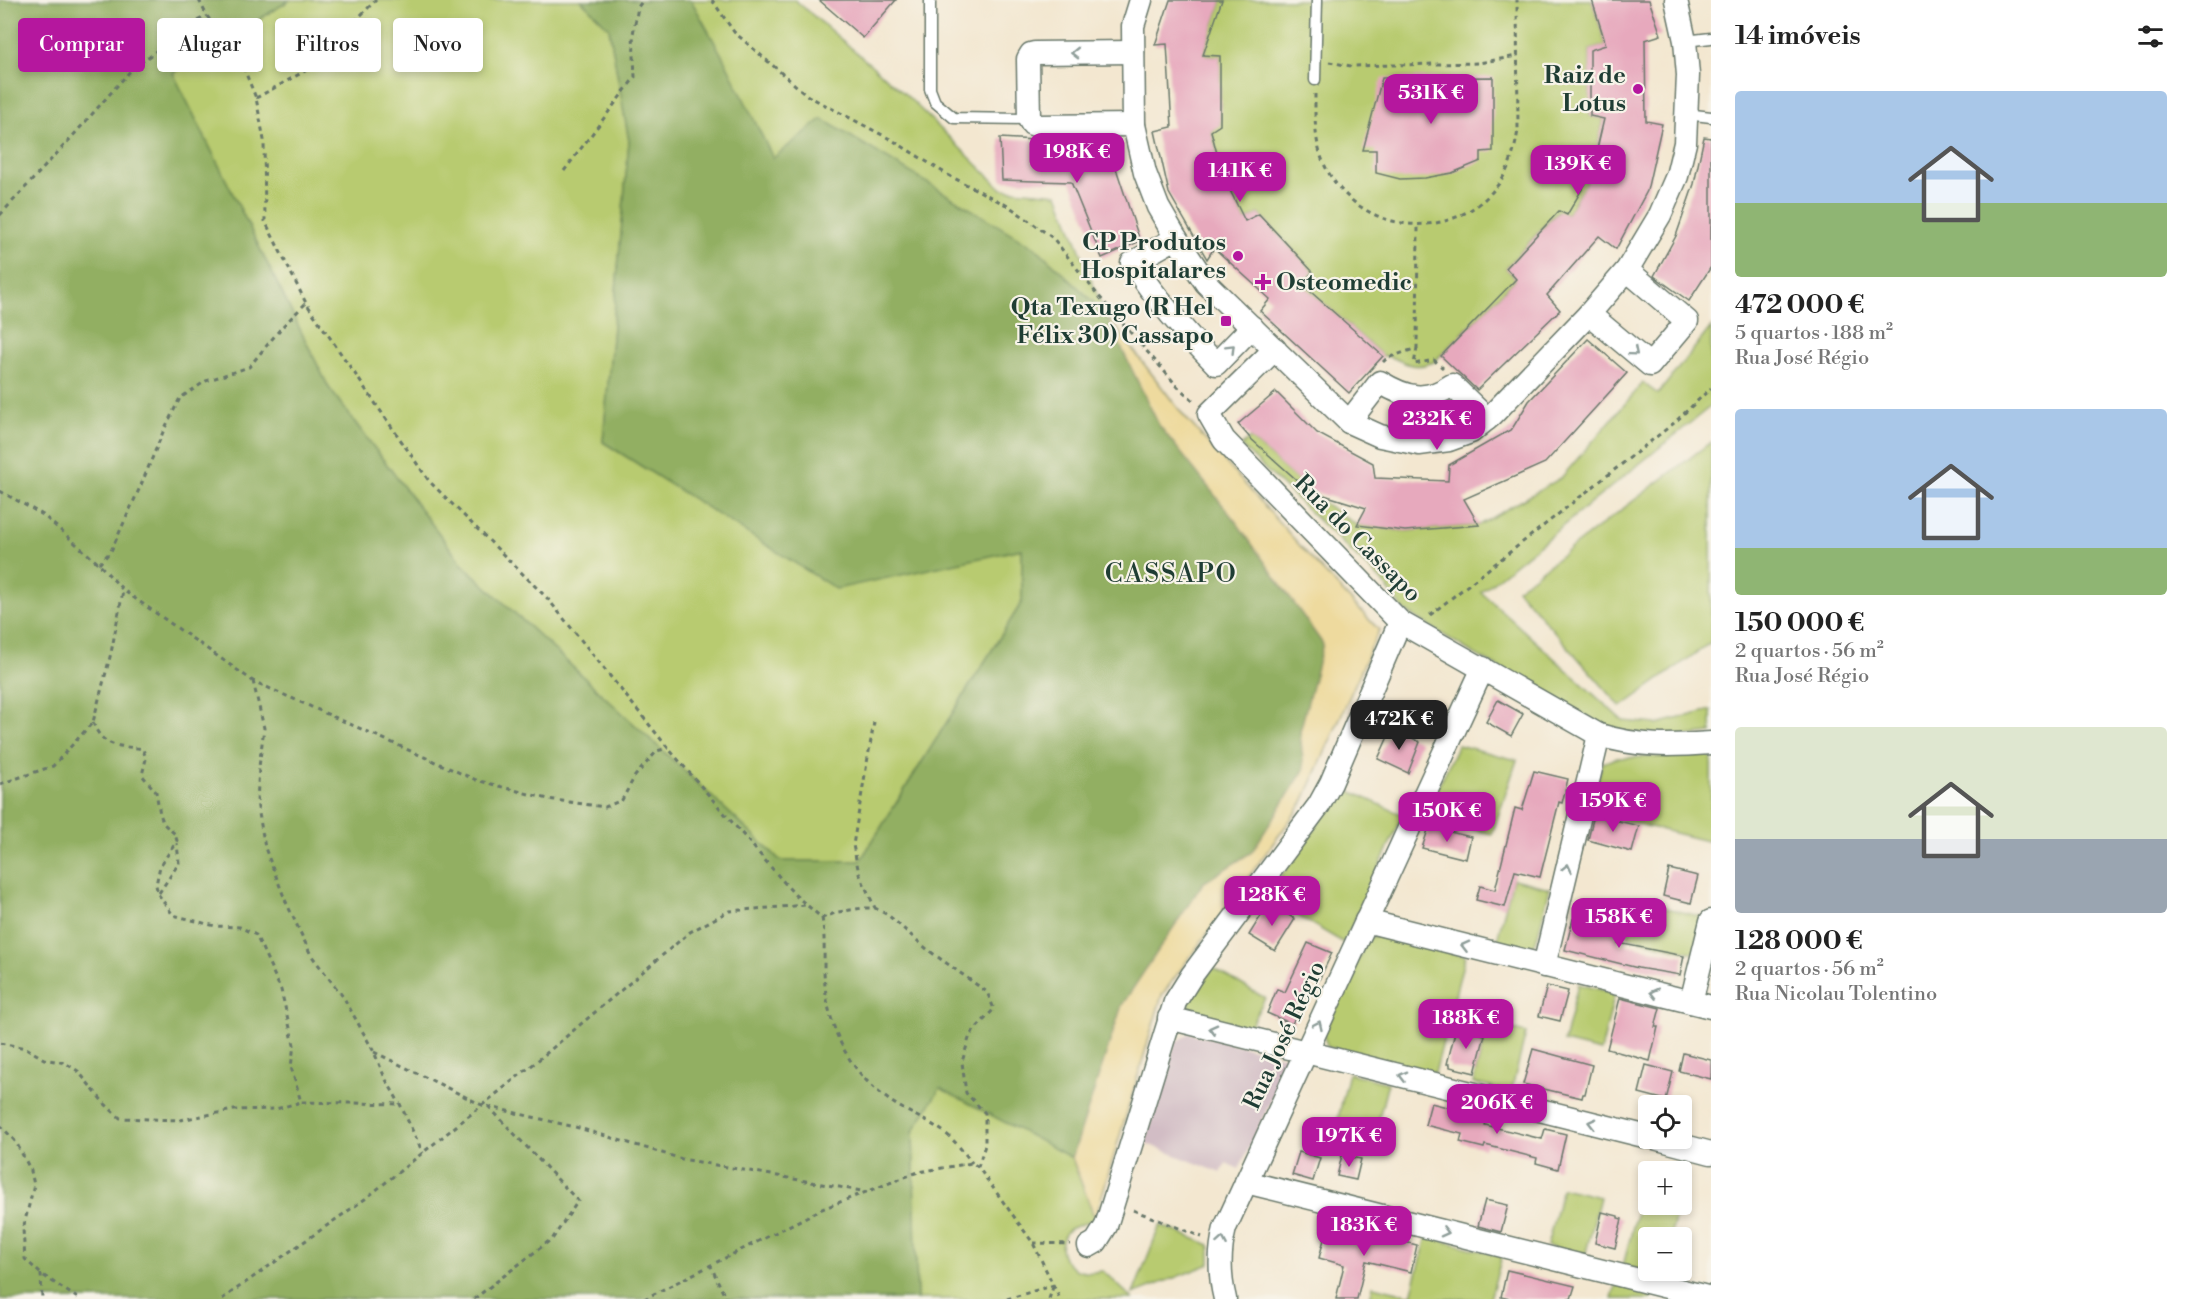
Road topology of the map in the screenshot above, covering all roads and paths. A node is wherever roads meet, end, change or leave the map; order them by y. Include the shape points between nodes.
1 (200, 0) edge
2 (376, 0) edge
3 (643, 0) edge
4 (712, 0) edge
5 (930, 0) edge
6 (1141, 0) edge
7 (1317, 0) edge
8 (1517, 0) edge
9 (1676, 0) edge
10 (207, 16) junction
11 (1711, 38) edge
12 (1685, 41) junction
13 (1133, 52) junction
14 (1517, 56) junction
15 (1315, 59) junction
16 (1315, 80) joint
17 (256, 98) junction
18 (1686, 114) junction
19 (1711, 117) edge
20 (1029, 119) junction
21 (1134, 125) junction
22 (564, 171) dead end
23 (0, 215) edge
24 (1418, 226) junction
25 (1176, 238) junction
26 (1627, 270) junction
27 (306, 303) junction
28 (1589, 314) junction
29 (1252, 327) junction
30 (1417, 348) junction
31 (1275, 349) junction
32 (1387, 358) dead end
33 (1436, 361) dead end
34 (1711, 388) edge
35 (1209, 414) junction
36 (1488, 419) junction
37 (1349, 422) junction
38 (0, 491) edge
39 (99, 564) junction
40 (123, 590) junction
41 (1406, 625) junction
42 (1483, 668) junction
43 (253, 681) junction
44 (874, 722) dead end
45 (93, 723) junction
46 (1599, 735) junction
47 (1711, 743) edge
48 (668, 748) junction
49 (0, 784) edge
50 (177, 841) junction
51 (158, 894) junction
52 (808, 905) junction
53 (875, 908) junction
54 (822, 918) junction
55 (1366, 921) junction
56 (1711, 921) edge
57 (1544, 966) junction
58 (1701, 1005) edge
59 (1169, 1018) junction
60 (0, 1043) edge
61 (374, 1052) junction
62 (1306, 1052) junction
63 (302, 1102) junction
64 (400, 1104) junction
65 (482, 1105) junction
66 (488, 1106) junction
67 (0, 1125) edge
68 (1638, 1135) edge
69 (1692, 1148) edge
70 (423, 1152) junction
71 (1711, 1153) edge
72 (972, 1163) junction
73 (978, 1167) junction
74 (1246, 1182) junction
75 (867, 1192) junction
76 (1114, 1202) junction
77 (1033, 1243) junction
78 (1221, 1244) junction
79 (1089, 1246) joint
80 (710, 1264) junction
81 (41, 1274) junction
82 (1054, 1285) junction
83 (1711, 1298) edge
84 (42, 1299) edge
85 (79, 1299) edge
86 (222, 1299) edge
87 (474, 1299) edge
88 (644, 1299) edge
89 (726, 1299) edge
90 (1008, 1299) edge
91 (1049, 1299) edge
92 (1060, 1299) edge
93 (1225, 1299) edge

1 - 10 path
2 - 17 path via 305,71
3 - 22 path via 633,34 635,76
4 - 35 path via 734,32 808,96 1010,207 1053,238 1178,387
5 - 20 lane via 930,89 935,102 954,118
6 - 13 street via 1133,26
7 - 15 lane
8 - 14 path
9 - 12 street
10 - 17 path via 242,64
10 - 23 path via 132,69
11 - 12 lane
12 - 18 street
13 -> 20 street via 1031,54
13 - 21 street
14 - 15 path via 1479,63 1362,66
14 - 24 path via 1518,130 1507,170 1497,186 1467,212
15 - 16 lane
16 - 24 path via 1315,130 1325,165 1334,179 1371,213
17 - 27 path via 264,140 265,221
18 - 19 lane
18 - 26 street via 1685,143 1677,176
20 - 21 street via 1038,126
21 - 25 street via 1145,173
24 - 30 path
25 - 29 street via 1206,283
25 -> 29 street via 1132,263 1180,328 1216,364
26 - 28 street
28 -> 26 street via 1650,365 1687,321
27 - 39 path via 249,367 206,381 180,398 111,551
27 - 48 path via 429,481 548,599
28 - 36 street
29 - 31 street
30 - 32 path
30 - 33 path via 1414,364
31 - 35 street
31 - 37 street
34 - 41 path via 1674,423
35 - 41 street, Rua do Cassapo via 1224,440
36 - 37 street via 1471,432 1449,440 1419,444 1380,436
36 - 37 street via 1452,385 1441,393 1412,397 1380,382
38 - 39 path via 43,515
39 - 40 path
40 - 43 path
40 - 45 path
41 - 42 street, Rua do Cassapo
41 - 59 street via 1319,805 1192,975
42 - 46 street, Rua do Cassapo
42 - 55 street, Rua José Régio
43 - 48 path via 476,780 548,799 605,807 622,800 635,776 657,751
43 - 61 path via 264,728 257,802 265,848 311,955 344,998
44 - 53 path via 853,845 859,873
45 - 49 path via 53,766
45 - 50 path via 96,732 108,742 143,749 146,759 142,776 156,792 164,824
46 - 47 street, Rua do Cassapo via 1647,745
57 -> 46 street
48 - 52 path via 795,895
50 - 51 path via 160,866
50 - 51 path via 179,863
51 - 63 path via 173,915 215,926 240,927 256,935 281,990 294,1045 291,1067
52 - 54 path
52 - 65 path via 729,911 690,932
53 - 54 path
53 - 73 path via 987,992 994,1009 970,1035 962,1062 966,1093 985,1113 985,1145
54 - 72 path via 828,1006 845,1056 886,1098 944,1132
57 -> 55 street
62 -> 55 street, Rua José Régio
56 - 58 street
58 -> 57 street
62 -> 59 street
59 - 76 street
60 - 63 path via 26,1048 78,1071 120,1118 180,1120 234,1110 276,1109
61 - 64 path
61 - 65 path
68 -> 62 street
62 - 74 street, Rua José Régio
63 - 64 path
64 - 70 path
65 - 66 path
65 - 70 path
66 - 75 path via 682,1159
66 - 87 path via 578,1202 554,1238
67 - 81 path via 16,1142 31,1171 34,1185 23,1229 24,1249 26,1259
69 - 71 street
70 - 86 path via 366,1199
72 - 73 path
72 - 75 path via 918,1172
73 - 77 path
78 -> 74 street, Rua José Régio
74 -> 83 street
75 - 80 path via 822,1209
76 - 78 path
76 - 79 street via 1103,1234
77 - 79 path
77 - 82 path
78 - 93 street, Rua José Régio
80 - 88 path
80 - 89 path
81 - 84 path
81 - 85 path
82 - 90 path
82 - 91 path
82 - 92 path

